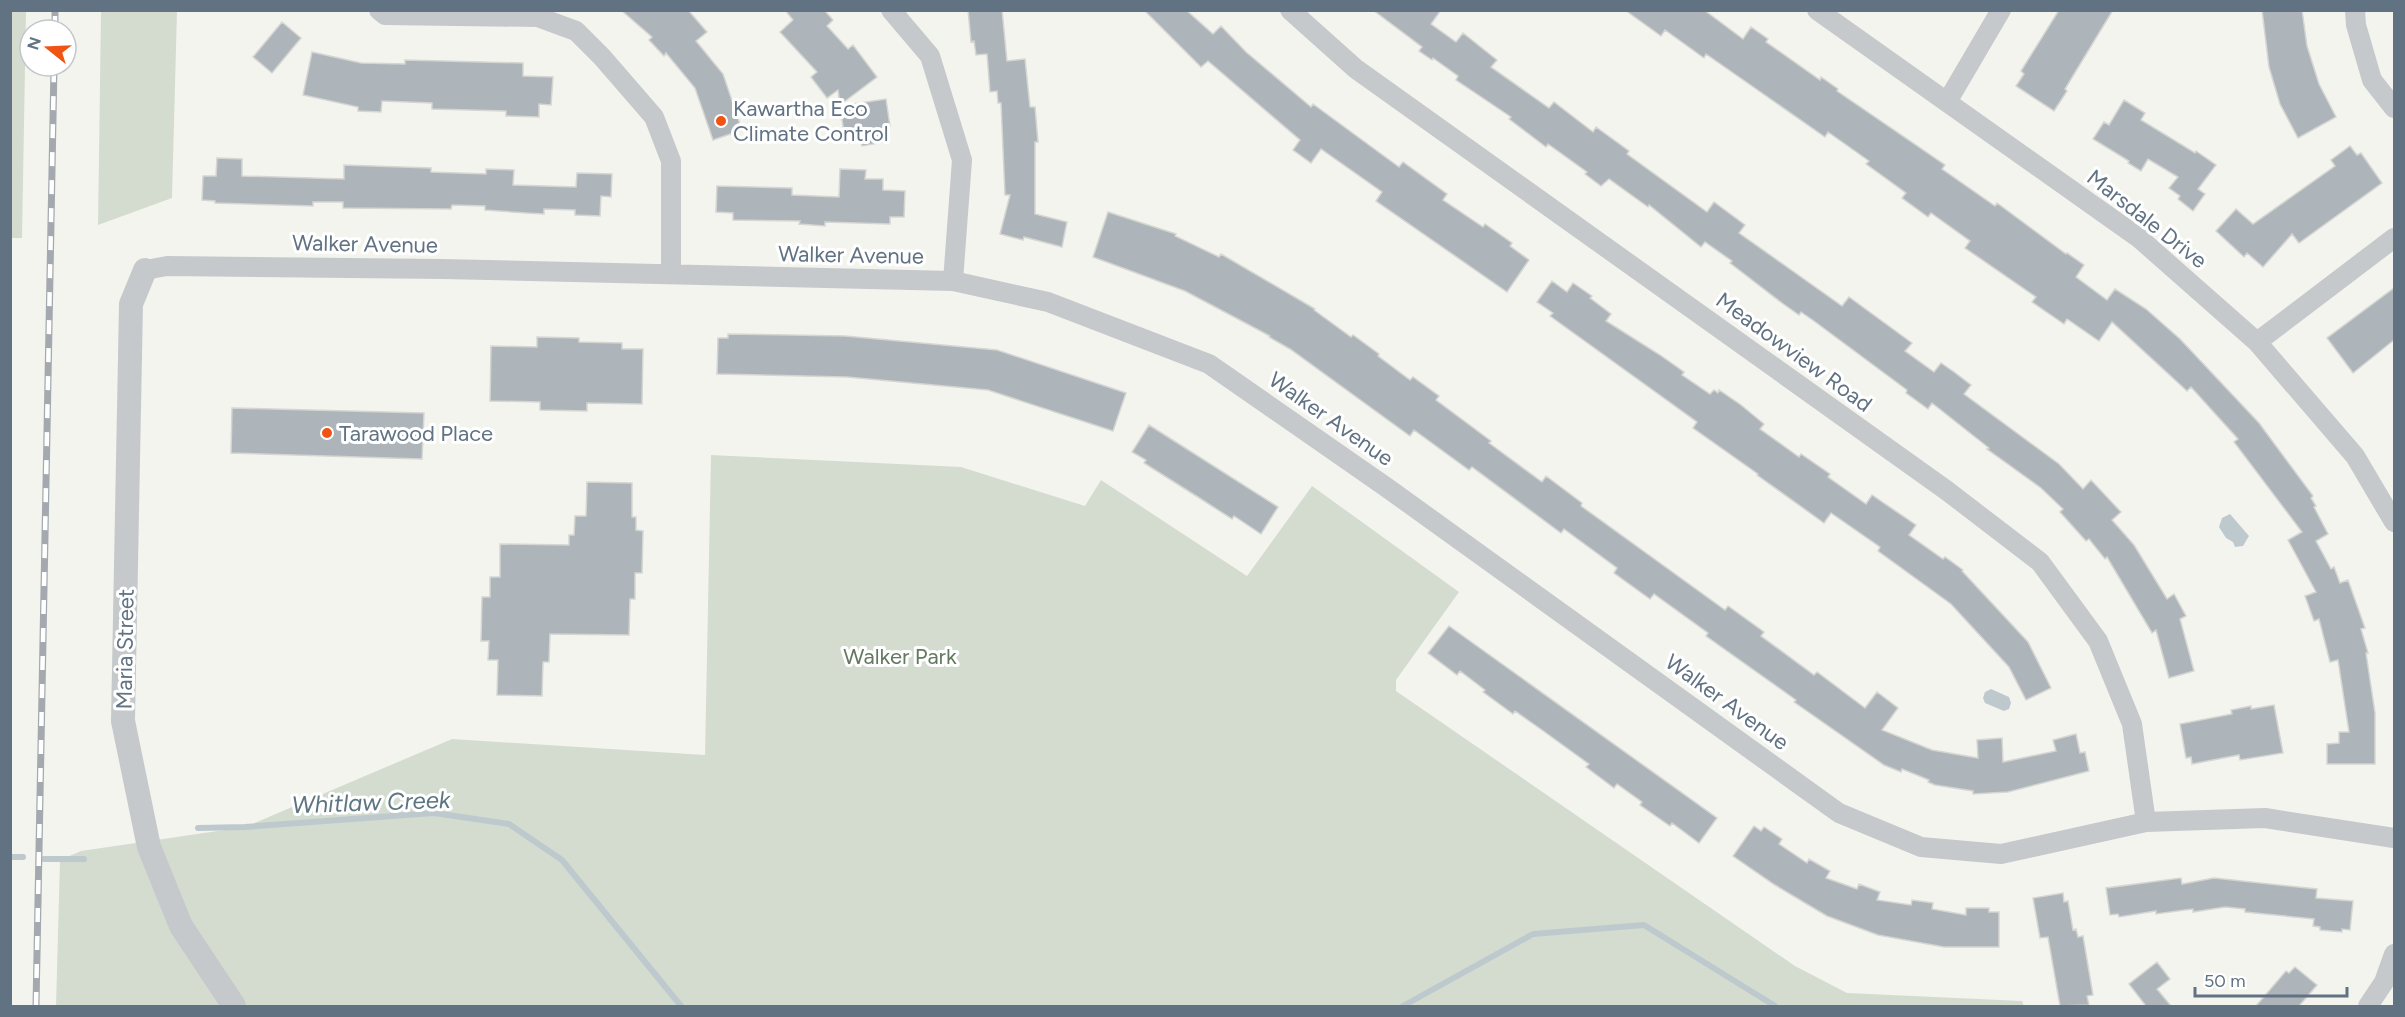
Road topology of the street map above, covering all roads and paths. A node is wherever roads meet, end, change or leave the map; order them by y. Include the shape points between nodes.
1 (379, 10) edge
2 (891, 10) edge
3 (1290, 10) edge
4 (1816, 10) edge
5 (2001, 10) edge
6 (2355, 10) edge
7 (1947, 102) junction
8 (2394, 108) edge
9 (2394, 238) edge
10 (145, 270) joint
11 (671, 274) junction
12 (953, 281) junction
13 (2257, 342) junction
14 (2394, 522) edge
15 (2146, 822) junction
16 (2394, 838) edge
17 (2394, 954) edge
18 (234, 1006) edge
19 (2368, 1006) edge

1 - 11 street via 385,15 538,17 576,31 654,117 667,150 671,161
2 - 12 street via 930,56 962,160
3 - 15 street, Meadowview Road via 1356,69 1946,490 2040,562 2098,641 2132,724
4 - 7 street, Marsdale Drive
5 - 7 street
6 - 8 street via 2372,80
7 - 13 street, Marsdale Drive via 2139,238
9 - 13 street
10 - 11 street, Walker Avenue via 179,266
10 - 18 street, Maria Street via 131,304 123,721 149,847 181,926
11 - 12 street, Walker Avenue
12 - 15 street, Walker Avenue via 1048,302 1209,364 1839,813 1921,847 2001,854
13 - 14 street, Marsdale Drive via 2355,456
15 - 16 street, Walker Avenue via 2265,818
17 - 19 street via 2384,982

